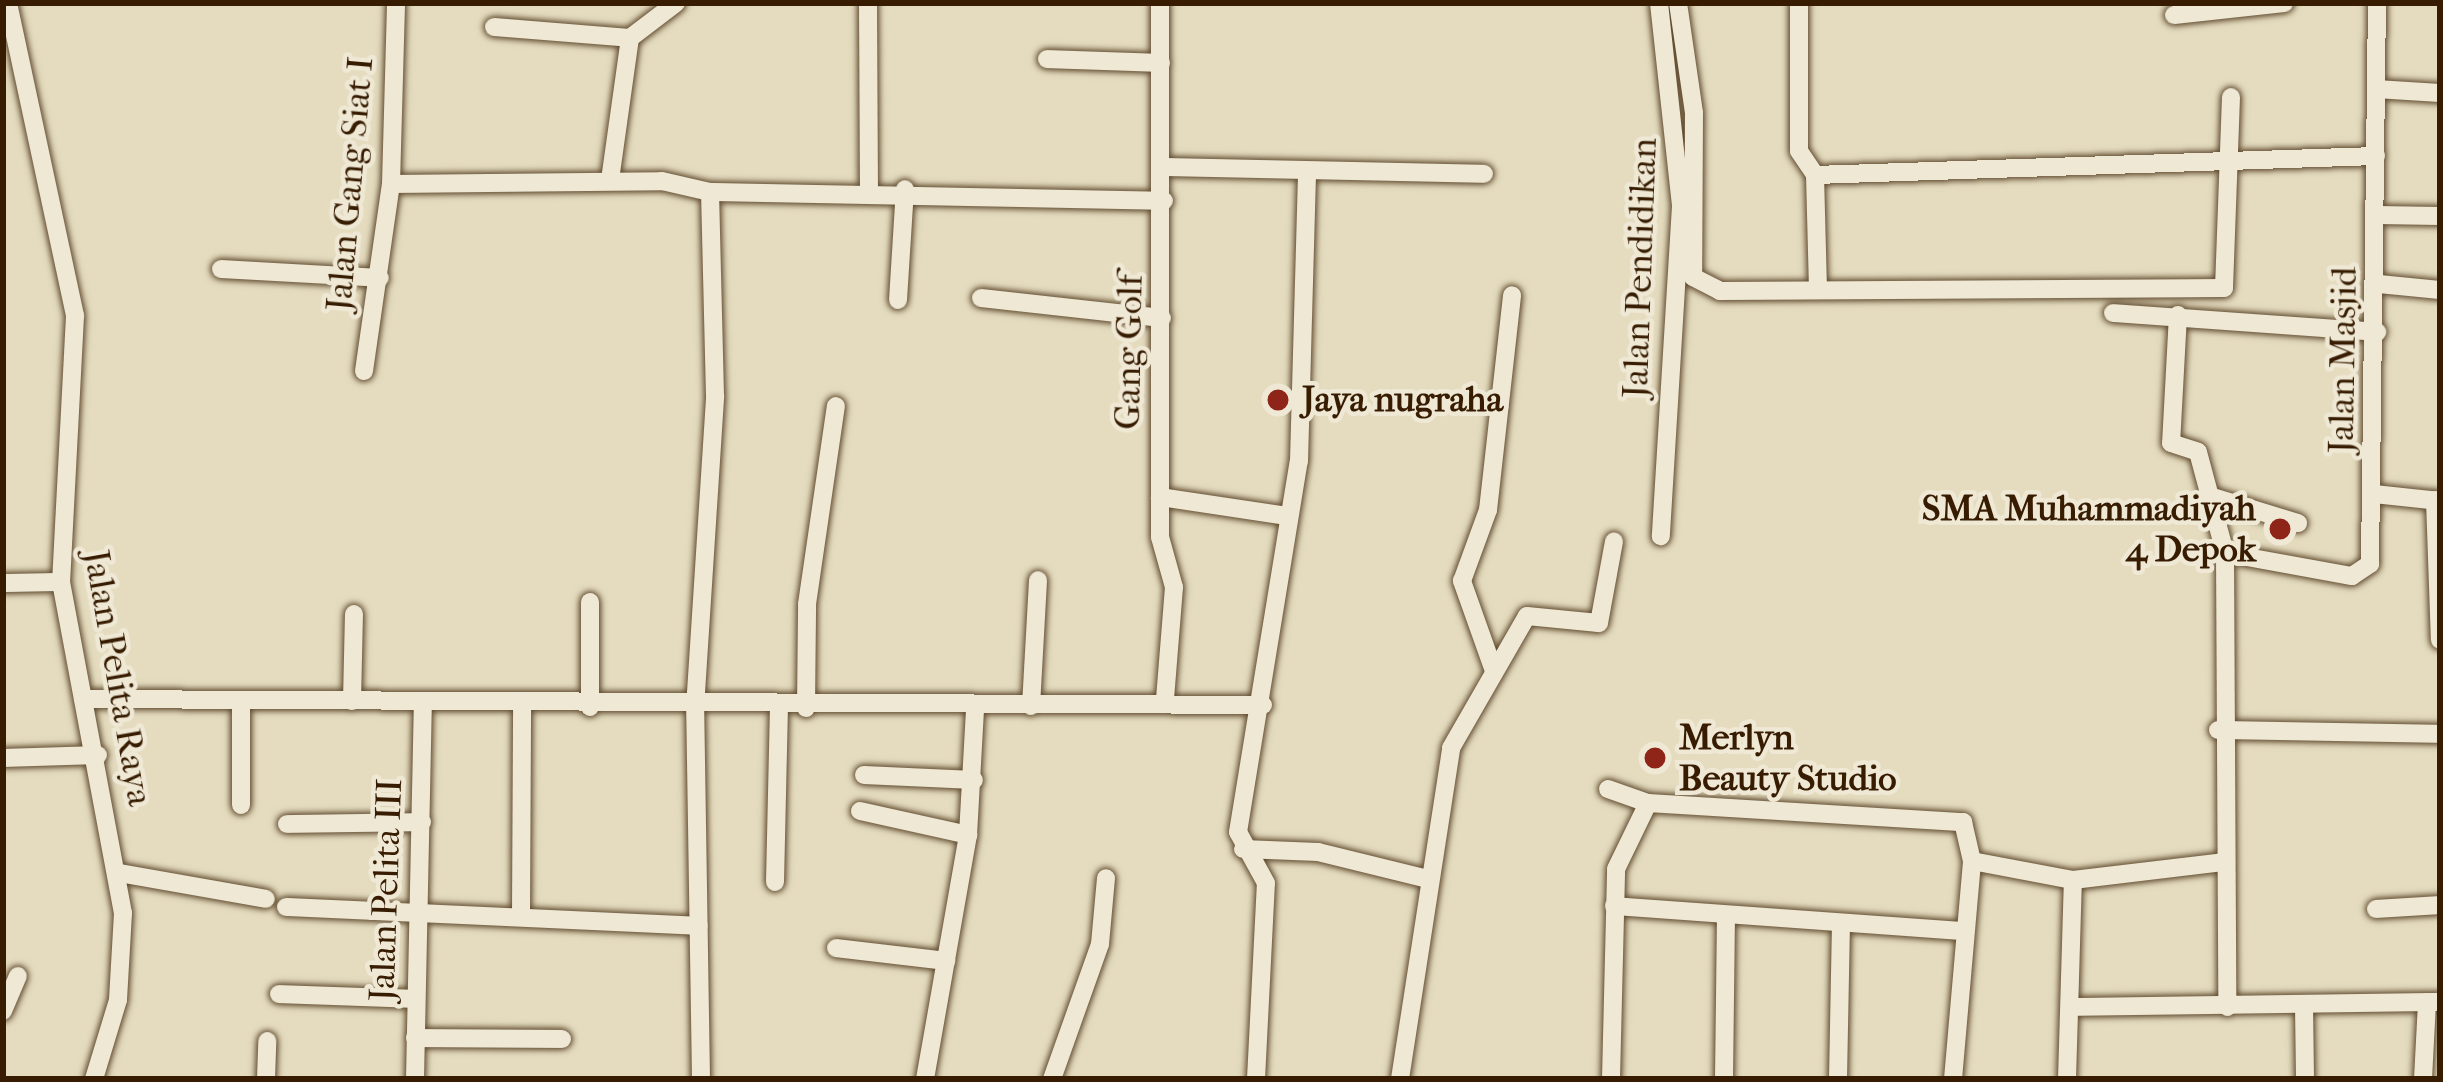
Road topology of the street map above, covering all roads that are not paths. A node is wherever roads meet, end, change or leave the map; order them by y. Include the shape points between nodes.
1 (8, 3) edge
2 (396, 3) edge
3 (676, 3) edge
4 (868, 3) edge
5 (1160, 3) edge
6 (1659, 3) edge
7 (1678, 3) edge
8 (1799, 3) edge
9 (2284, 3) edge
10 (2377, 3) edge
11 (2174, 15) dead end
12 (494, 27) dead end
13 (630, 38) junction
14 (1047, 59) dead end
15 (1161, 63) junction
16 (2376, 89) junction
17 (2440, 93) edge
18 (2231, 97) dead end
19 (2376, 156) junction
20 (2229, 166) junction
21 (1163, 167) junction
22 (1307, 171) junction
23 (1484, 174) dead end
24 (1815, 175) junction
25 (610, 180) junction
26 (391, 184) junction
27 (869, 189) junction
28 (905, 189) junction
29 (710, 192) junction
30 (1164, 201) junction
31 (2377, 215) junction
32 (2440, 216) edge
33 (221, 269) dead end
34 (380, 278) junction
35 (2380, 284) junction
36 (1818, 288) junction
37 (2440, 290) edge
38 (1512, 295) dead end
39 (981, 298) dead end
40 (898, 300) dead end
41 (2113, 313) dead end
42 (2178, 314) junction
43 (1162, 318) junction
44 (2377, 332) junction
45 (364, 371) dead end
46 (836, 406) dead end
47 (2374, 494) junction
48 (1160, 496) junction
49 (2213, 497) junction
50 (2438, 501) edge
51 (1287, 516) junction
52 (2298, 523) dead end
53 (1661, 536) dead end
54 (1614, 541) dead end
55 (2225, 553) junction
56 (1038, 580) dead end
57 (61, 582) junction
58 (3, 583) edge
59 (590, 602) dead end
60 (354, 614) dead end
61 (2440, 640) edge
62 (1495, 671) junction
63 (83, 699) junction
64 (352, 700) junction
65 (1165, 700) junction
66 (522, 701) junction
67 (423, 703) junction
68 (241, 704) junction
69 (1263, 705) junction
70 (1031, 706) junction
71 (590, 707) junction
72 (779, 707) junction
73 (806, 707) junction
74 (694, 708) junction
75 (975, 709) junction
76 (2218, 730) junction
77 (2440, 734) edge
78 (98, 754) junction
79 (3, 758) edge
80 (864, 775) dead end
81 (974, 780) junction
82 (1608, 789) dead end
83 (1648, 803) junction
84 (241, 805) dead end
85 (860, 811) dead end
86 (422, 822) junction
87 (287, 824) dead end
88 (968, 835) junction
89 (1243, 849) junction
90 (1972, 861) junction
91 (2223, 862) junction
92 (119, 873) junction
93 (1106, 878) dead end
94 (1424, 878) junction
95 (2073, 880) junction
96 (775, 882) dead end
97 (266, 898) dead end
98 (2440, 905) edge
99 (1614, 906) junction
100 (286, 907) dead end
101 (420, 909) junction
102 (2376, 910) dead end
103 (521, 914) junction
104 (1726, 915) junction
105 (699, 926) junction
106 (1841, 926) junction
107 (1963, 931) junction
108 (836, 948) dead end
109 (946, 961) junction
110 (18, 976) dead end
111 (279, 994) dead end
112 (416, 999) junction
113 (2433, 1002) edge
114 (2305, 1006) junction
115 (2070, 1007) junction
116 (2227, 1007) junction
117 (3, 1010) edge
118 (415, 1038) junction
119 (562, 1039) dead end
120 (267, 1041) dead end
121 (94, 1079) edge
122 (266, 1079) edge
123 (415, 1079) edge
124 (701, 1079) edge
125 (925, 1079) edge
126 (1052, 1079) edge
127 (1256, 1079) edge
128 (1400, 1079) edge
129 (1611, 1079) edge
130 (1724, 1079) edge
131 (1838, 1079) edge
132 (1953, 1079) edge
133 (2066, 1079) edge
134 (2305, 1079) edge
135 (2423, 1079) edge

1 - 57 street, Jalan Pelita Raya via 75,316
2 - 26 street, Jalan Gang Siat I
3 - 13 street
4 - 27 street
5 - 15 street, Gang Golf
6 - 53 street, Jalan Pendidikan via 1682,206
7 - 36 street via 1694,113 1693,277 1720,291
8 - 24 street via 1799,152
9 - 11 street
10 - 16 street, Jalan Masjid
12 - 13 street
13 - 25 street
14 - 15 street
15 - 21 street, Gang Golf
16 - 17 street
16 - 19 street, Jalan Masjid
18 - 20 street
19 - 20 street
19 - 31 street, Jalan Masjid
20 - 24 street
20 - 36 street via 2229,276 2211,292
21 - 22 street
21 - 30 street, Gang Golf
22 - 23 street
22 - 51 street via 1310,310
24 - 36 street
25 - 26 street
25 - 29 street
26 - 34 street, Jalan Gang Siat I
27 - 28 street
27 - 29 street
28 - 30 street
28 - 40 street
29 - 74 street via 715,396
30 - 43 street, Gang Golf
31 - 32 street
31 - 35 street, Jalan Masjid
33 - 34 street
34 - 45 street, Jalan Gang Siat I
35 - 37 street
35 - 44 street, Jalan Masjid
38 - 62 street via 1488,510 1462,581
39 - 43 street
41 - 42 street
42 - 44 street
42 - 49 street via 2171,443 2198,452
43 - 48 street, Gang Golf
44 - 47 street, Jalan Masjid
46 - 73 street via 807,604
47 - 50 street
47 - 55 street, Jalan Masjid via 2364,576
48 - 51 street
48 - 65 street, Gang Golf via 1174,587
49 - 52 street
49 - 55 street
50 - 61 street
51 - 69 street
54 - 62 street via 1599,623 1527,616
55 - 76 street
56 - 70 street
57 - 58 street
57 - 63 street, Jalan Pelita Raya
59 - 71 street
60 - 64 street
62 - 94 street via 1451,748
63 - 68 street
63 - 78 street, Jalan Pelita Raya
64 - 67 street
64 - 68 street
65 - 69 street
65 - 70 street
66 - 67 street
66 - 71 street
66 - 103 street
67 - 86 street, Jalan Pelita III
68 - 84 street
69 - 89 street
70 - 75 street
71 - 74 street
72 - 73 street
72 - 74 street
72 - 96 street
73 - 75 street
74 - 105 street
75 - 81 street
76 - 77 street
76 - 91 street
78 - 79 street
78 - 92 street, Jalan Pelita Raya
80 - 81 street
81 - 88 street
82 - 83 street
83 - 90 street via 1963,822
83 - 99 street via 1616,868
85 - 88 street
86 - 87 street
86 - 101 street, Jalan Pelita III
88 - 109 street
89 - 94 street via 1318,852
89 - 127 street via 1266,883
90 - 95 street
90 - 107 street
91 - 95 street
91 - 116 street
92 - 97 street
92 - 121 street, Jalan Pelita Raya via 118,1000
93 - 126 street via 1100,944
94 - 128 street
95 - 115 street
98 - 102 street
99 - 104 street
99 - 129 street
100 - 101 street
101 - 103 street
101 - 112 street, Jalan Pelita III
103 - 105 street
104 - 106 street
104 - 130 street
105 - 124 street
106 - 107 street
106 - 131 street
107 - 132 street
108 - 109 street
109 - 125 street
110 - 117 street
111 - 112 street
112 - 118 street, Jalan Pelita III
113 - 114 street
113 - 135 street
114 - 116 street
114 - 134 street
115 - 116 street
115 - 133 street
118 - 119 street
118 - 123 street, Jalan Pelita III
120 - 122 street

